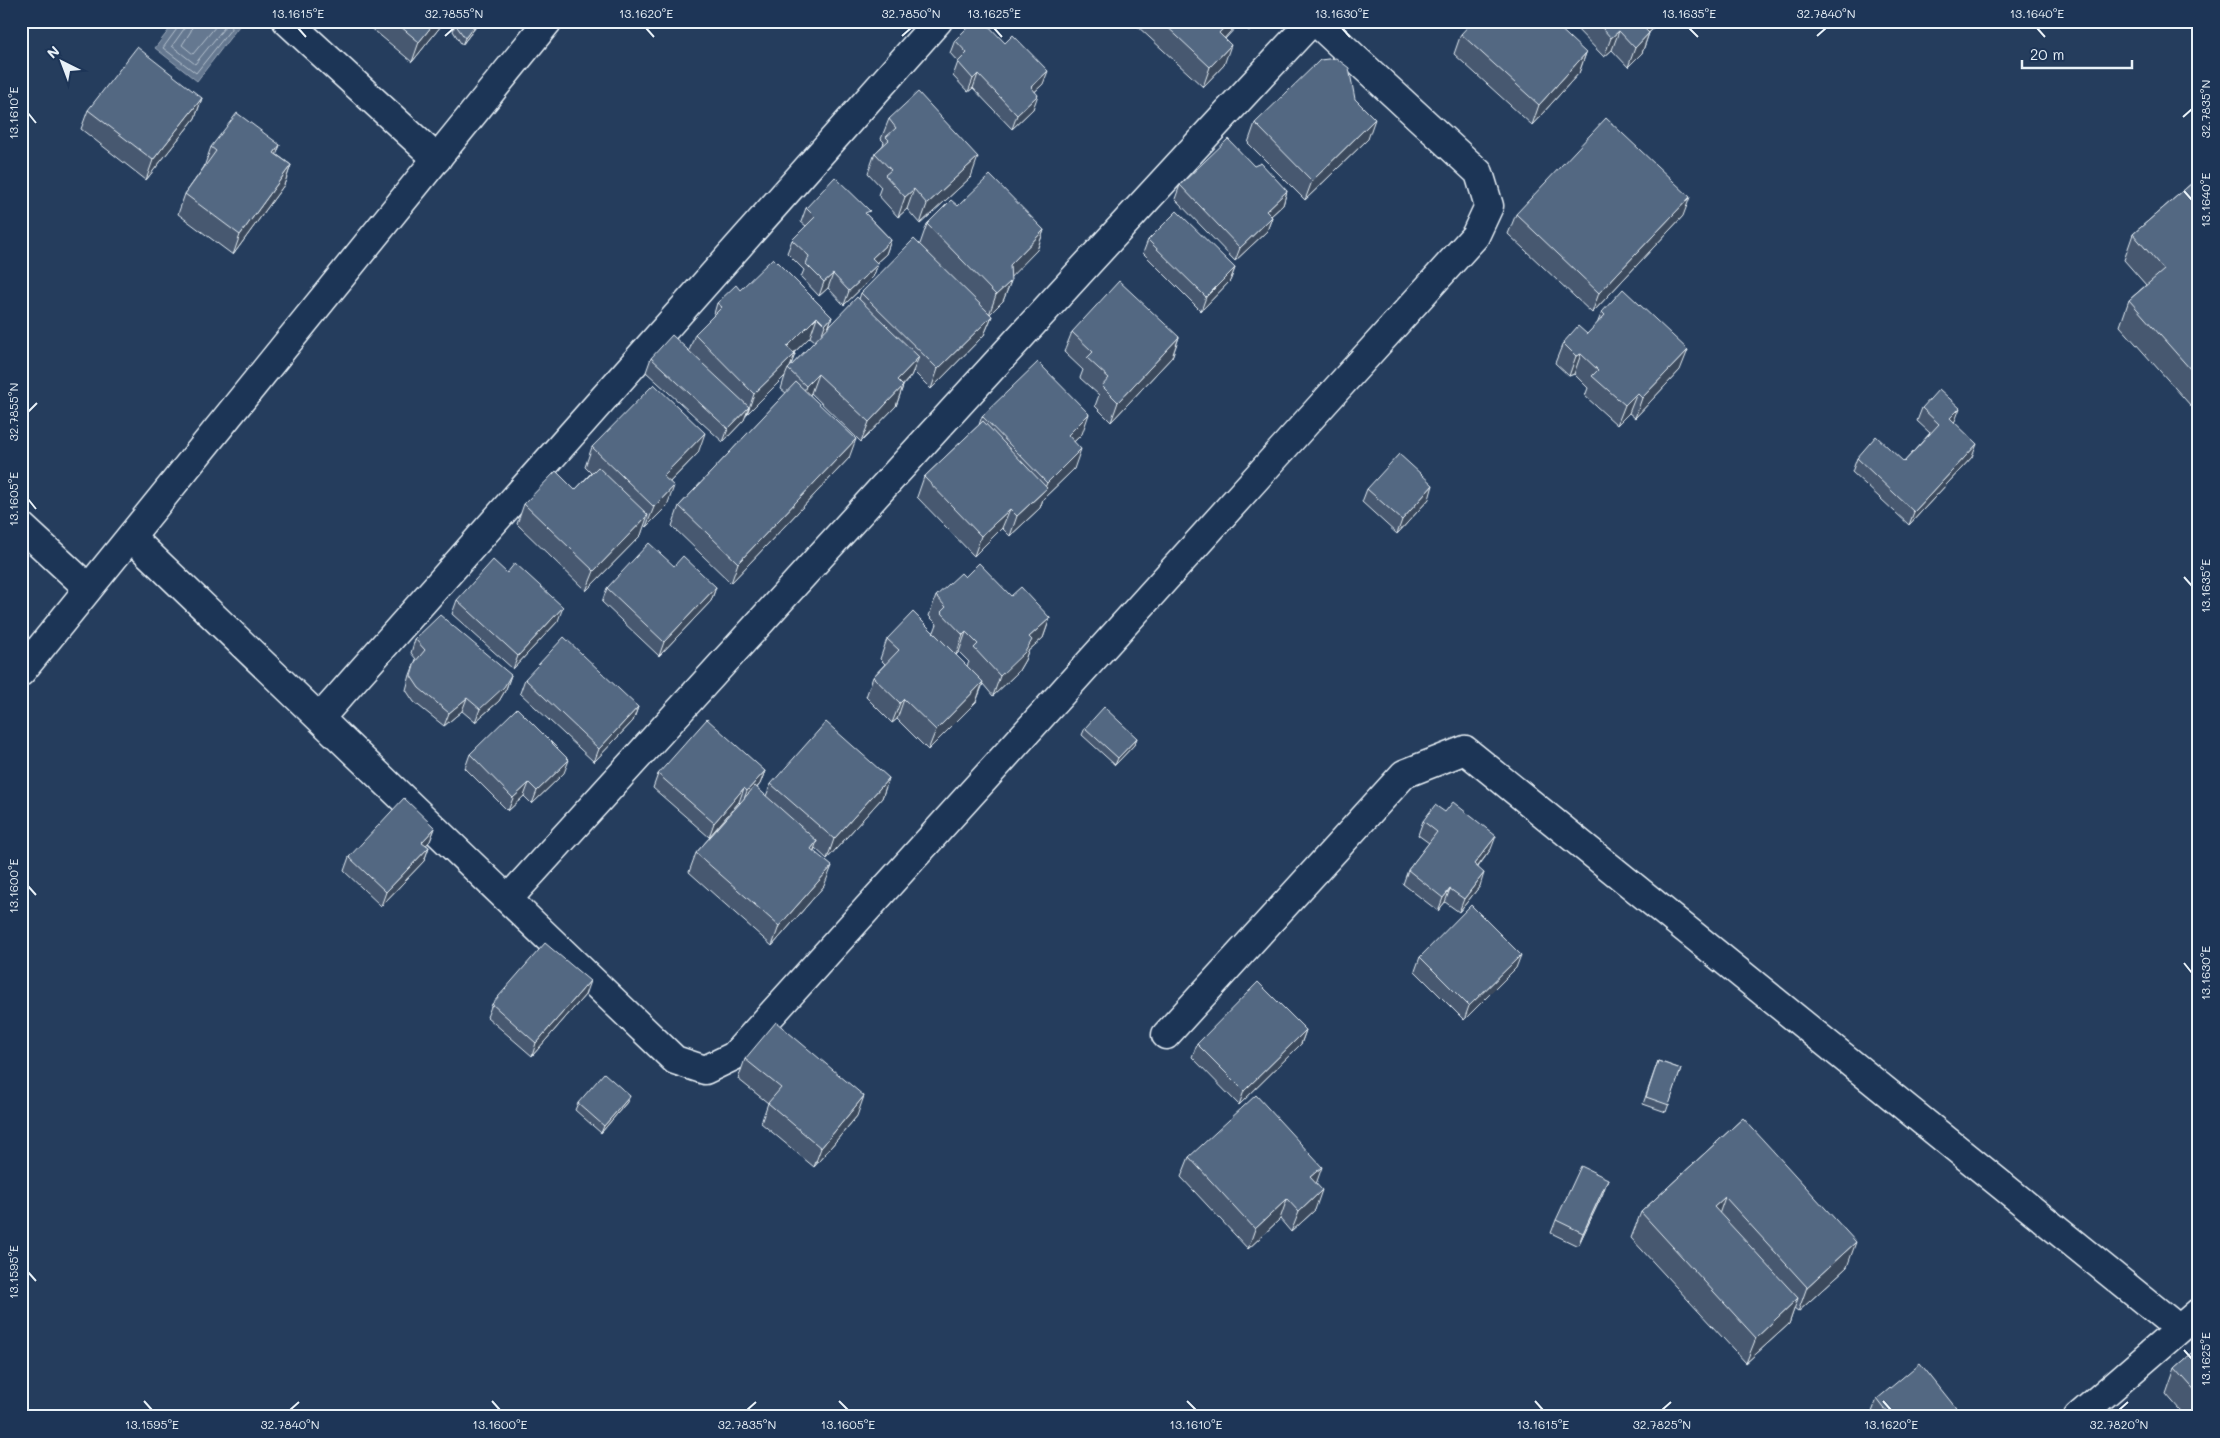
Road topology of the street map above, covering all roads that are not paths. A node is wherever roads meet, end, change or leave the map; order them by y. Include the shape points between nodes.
1 (287, 21) edge
2 (548, 21) edge
3 (938, 21) edge
4 (1313, 21) edge
5 (437, 159) junction
6 (21, 526) edge
7 (132, 537) junction
8 (88, 588) junction
9 (21, 672) edge
10 (320, 718) junction
11 (508, 899) junction
12 (1166, 1035) dead end
13 (2189, 1320) edge
14 (2078, 1417) edge

1 - 5 street
2 - 5 street
3 - 10 street
4 - 11 street via 1102,246
4 - 11 street via 1479,172 1489,206 1475,236 734,1056 705,1070 675,1060
5 - 7 street
6 - 8 street
7 - 8 street
7 - 10 street
8 - 9 street
10 - 11 street
12 - 13 street via 1404,774 1464,750
13 - 14 street

